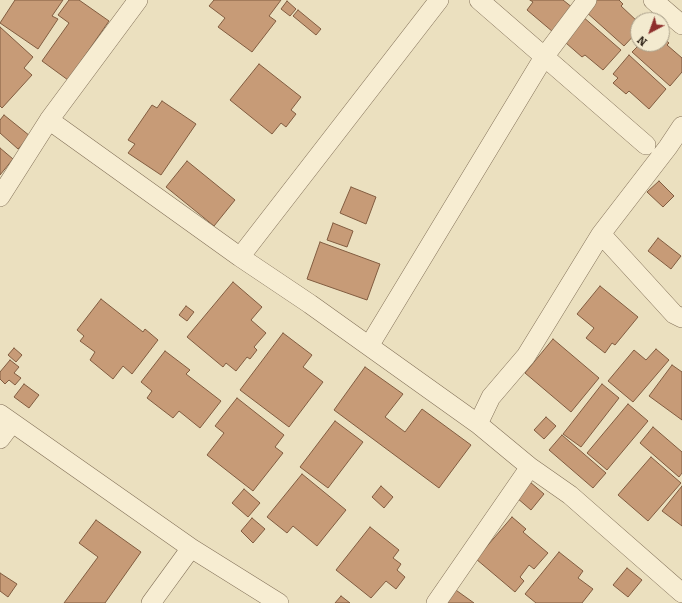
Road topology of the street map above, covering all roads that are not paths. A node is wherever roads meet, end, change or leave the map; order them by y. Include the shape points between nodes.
1 (138, 0) edge
2 (440, 0) edge
3 (479, 0) edge
4 (587, 0) edge
5 (653, 0) edge
6 (682, 25) edge
7 (544, 57) junction
8 (49, 120) junction
9 (682, 126) edge
10 (646, 145) dead end
11 (0, 197) edge
12 (601, 234) junction
13 (240, 257) junction
14 (682, 318) edge
15 (369, 346) junction
16 (6, 419) edge
17 (478, 424) junction
18 (0, 439) edge
19 (530, 467) junction
20 (191, 548) junction
21 (682, 593) edge
22 (151, 603) edge
23 (279, 603) edge
24 (436, 603) edge

1 - 8 street
2 - 13 street
3 - 7 street
4 - 7 street
5 - 6 street
7 - 10 street
7 - 15 street
8 - 11 street
8 - 13 street
9 - 12 street
12 - 14 street via 674,314
12 - 17 street via 526,356 491,397
13 - 15 street
15 - 17 street
16 - 18 street
16 - 20 street
17 - 19 street
19 - 21 street via 570,495
19 - 24 street
20 - 22 street
20 - 23 street

